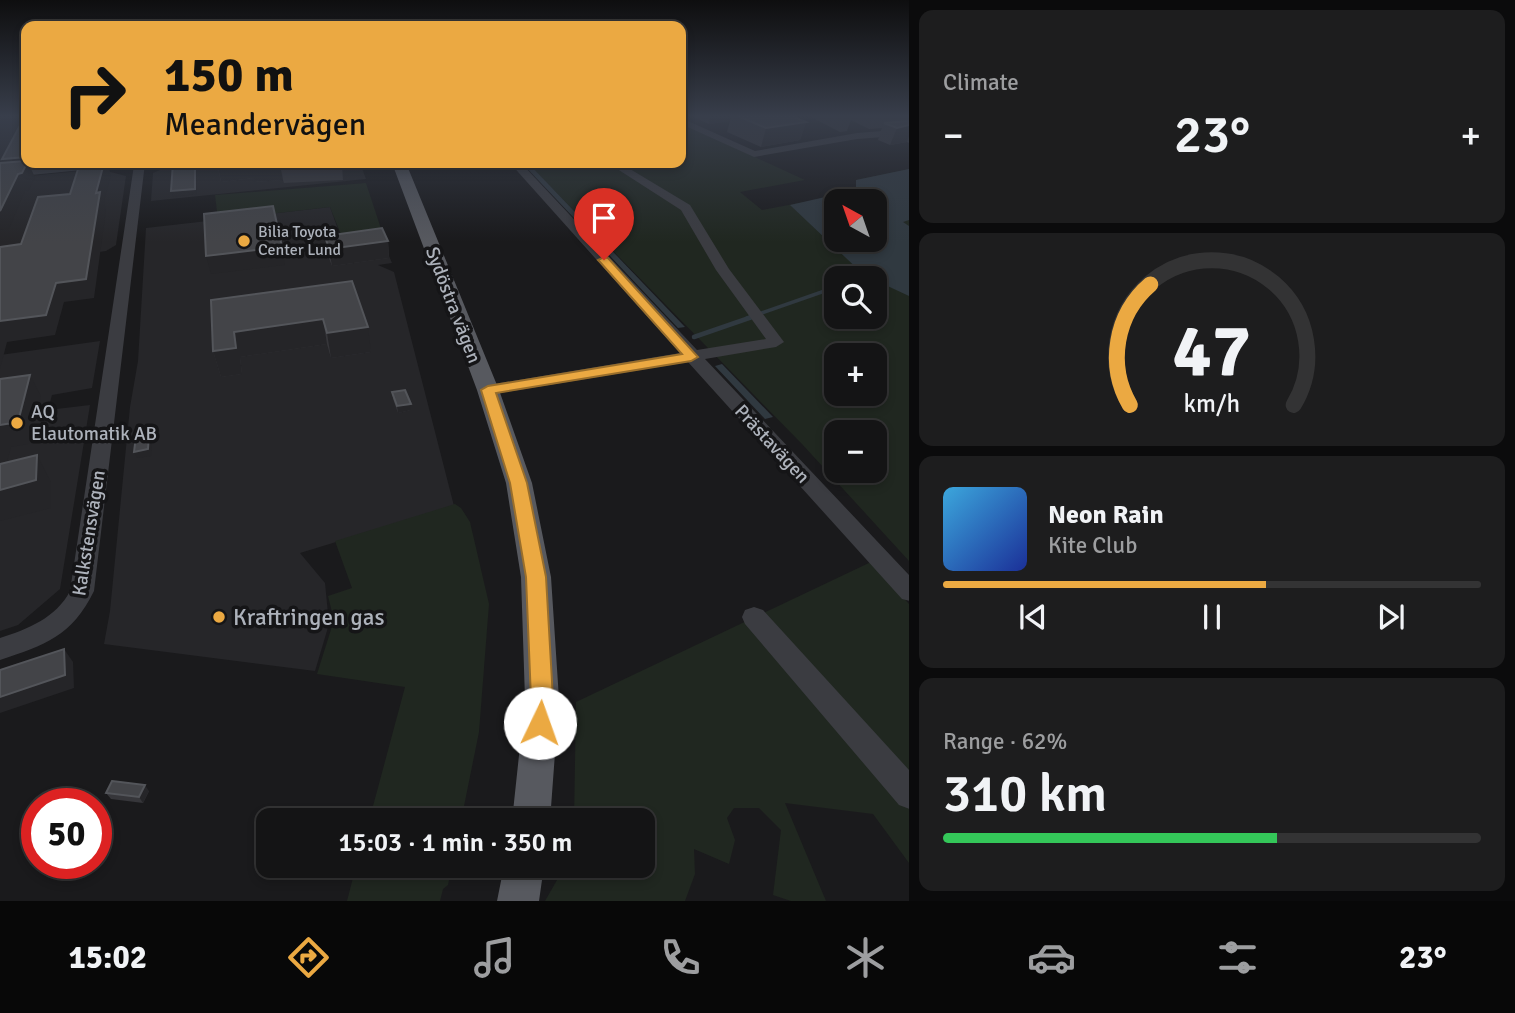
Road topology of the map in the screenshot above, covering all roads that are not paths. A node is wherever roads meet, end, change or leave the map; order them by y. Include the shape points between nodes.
1 (76, 168) edge
2 (139, 168) edge
3 (401, 168) edge
4 (520, 168) edge
5 (621, 168) edge
6 (0, 175) edge
7 (691, 357) junction
8 (488, 390) junction
9 (909, 592) edge
10 (754, 617) dead end
11 (0, 649) edge
12 (909, 794) edge
13 (532, 808) edge
14 (522, 878) edge
15 (518, 901) edge

1 - 6 street
2 - 11 street, Kalkstensvägen via 82,591 77,604 54,628
3 - 8 main road, Sydöstra vägen
4 - 7 street, Prästavägen
5 - 7 street via 687,208 723,270 776,342
7 - 8 street
7 - 9 street, Prästavägen
8 - 13 main road, Sydöstra vägen via 519,483 536,577 542,699
10 - 12 street
14 - 15 main road

